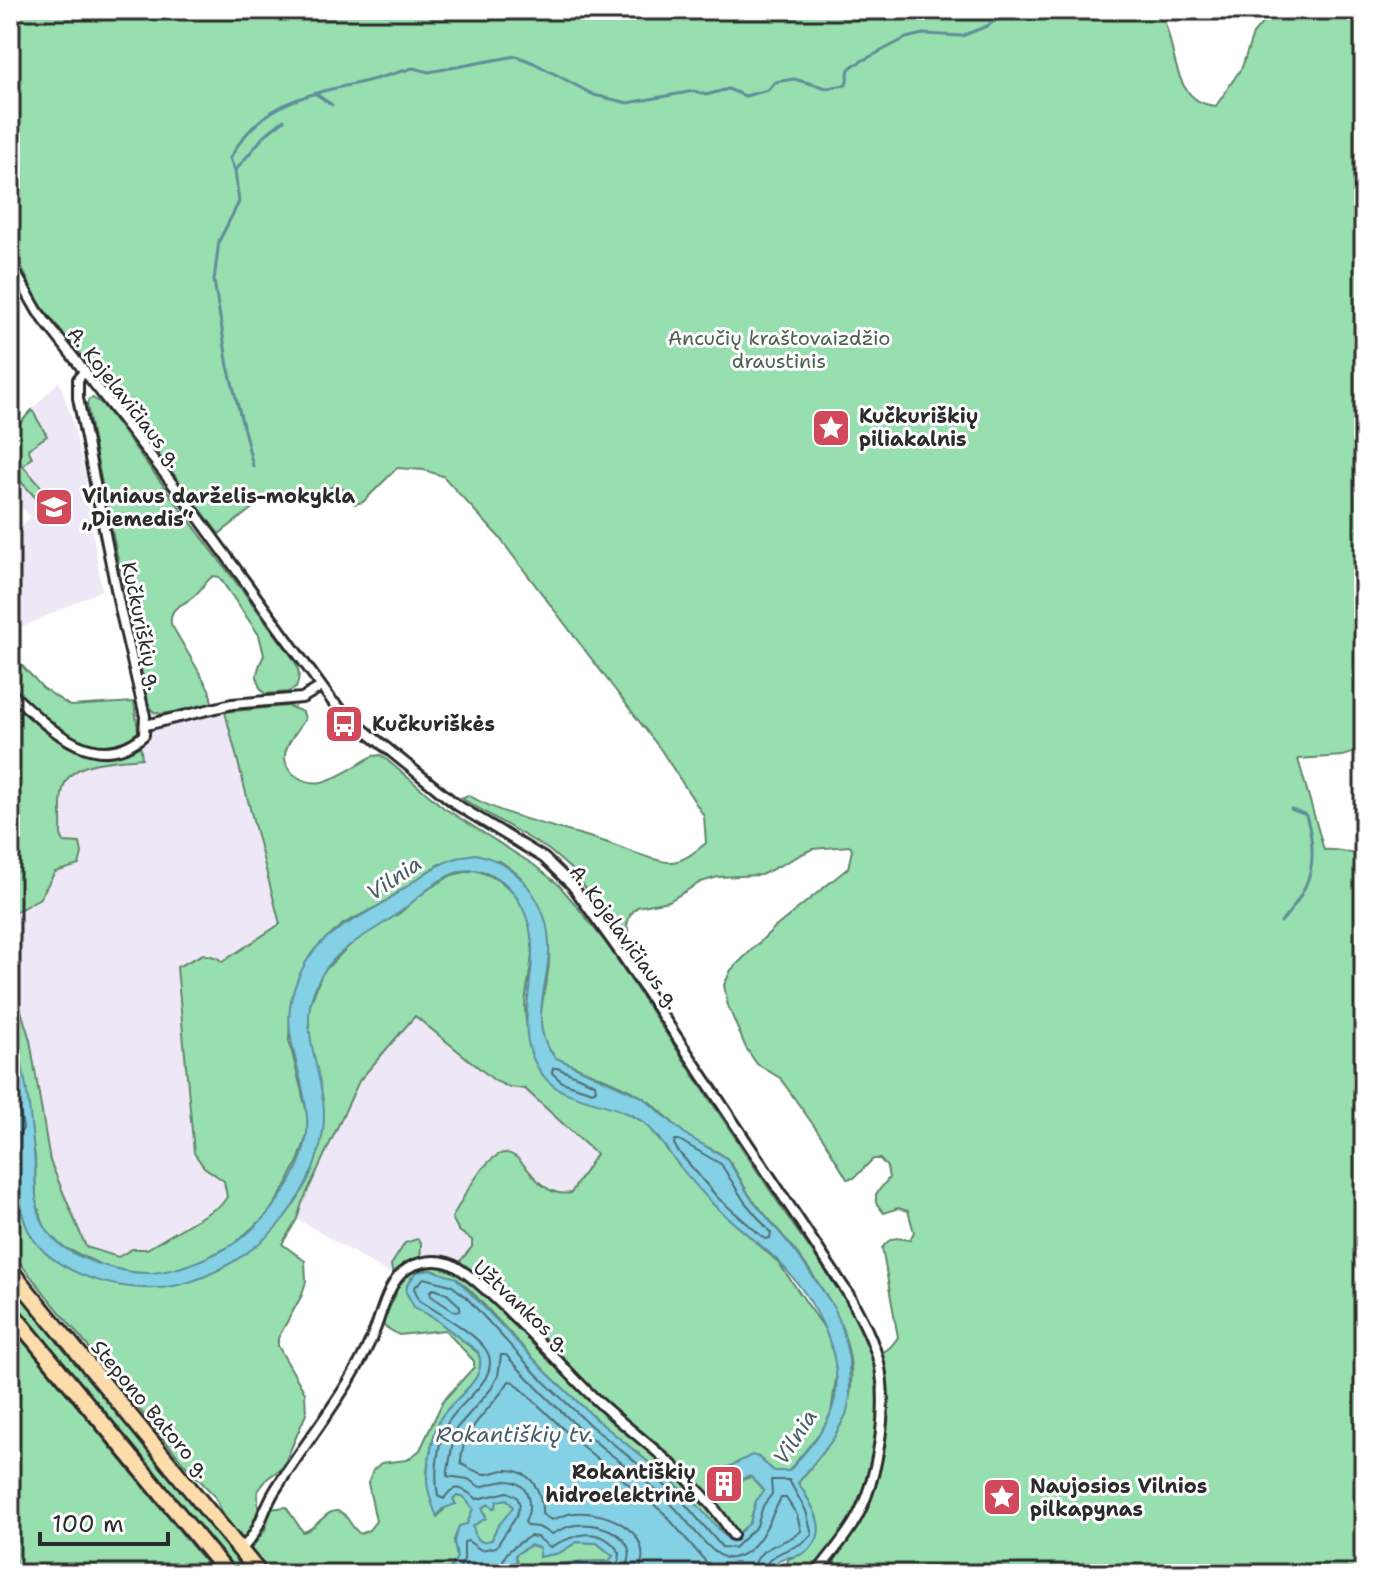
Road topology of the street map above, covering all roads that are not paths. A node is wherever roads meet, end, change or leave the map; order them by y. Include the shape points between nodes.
1 (11, 262) edge
2 (85, 371) junction
3 (321, 687) junction
4 (10, 692) edge
5 (146, 725) junction
6 (10, 1270) edge
7 (10, 1311) edge
8 (733, 1535) dead end
9 (241, 1549) junction
10 (228, 1574) edge
11 (260, 1574) edge
12 (816, 1574) edge

1 - 2 street, A. Kojelavičiaus g. via 38,312
2 - 3 street, A. Kojelavičiaus g.
2 - 5 street, Kučkuriškių g. via 78,379 78,398
3 - 5 street via 302,698 232,704
3 - 12 street, A. Kojelavičiaus g. via 358,725 457,805 544,858 572,885 849,1295 879,1362 881,1417 856,1520
4 - 5 street via 60,736 92,749 125,748 144,735
6 - 9 main road, Stepono Batoro g.
7 - 10 main road
8 - 9 street, Užtvankos g. via 700,1490 603,1406 503,1306 447,1262 427,1262 416,1263 389,1291 353,1375
9 - 11 main road, Stepono Batoro g.

